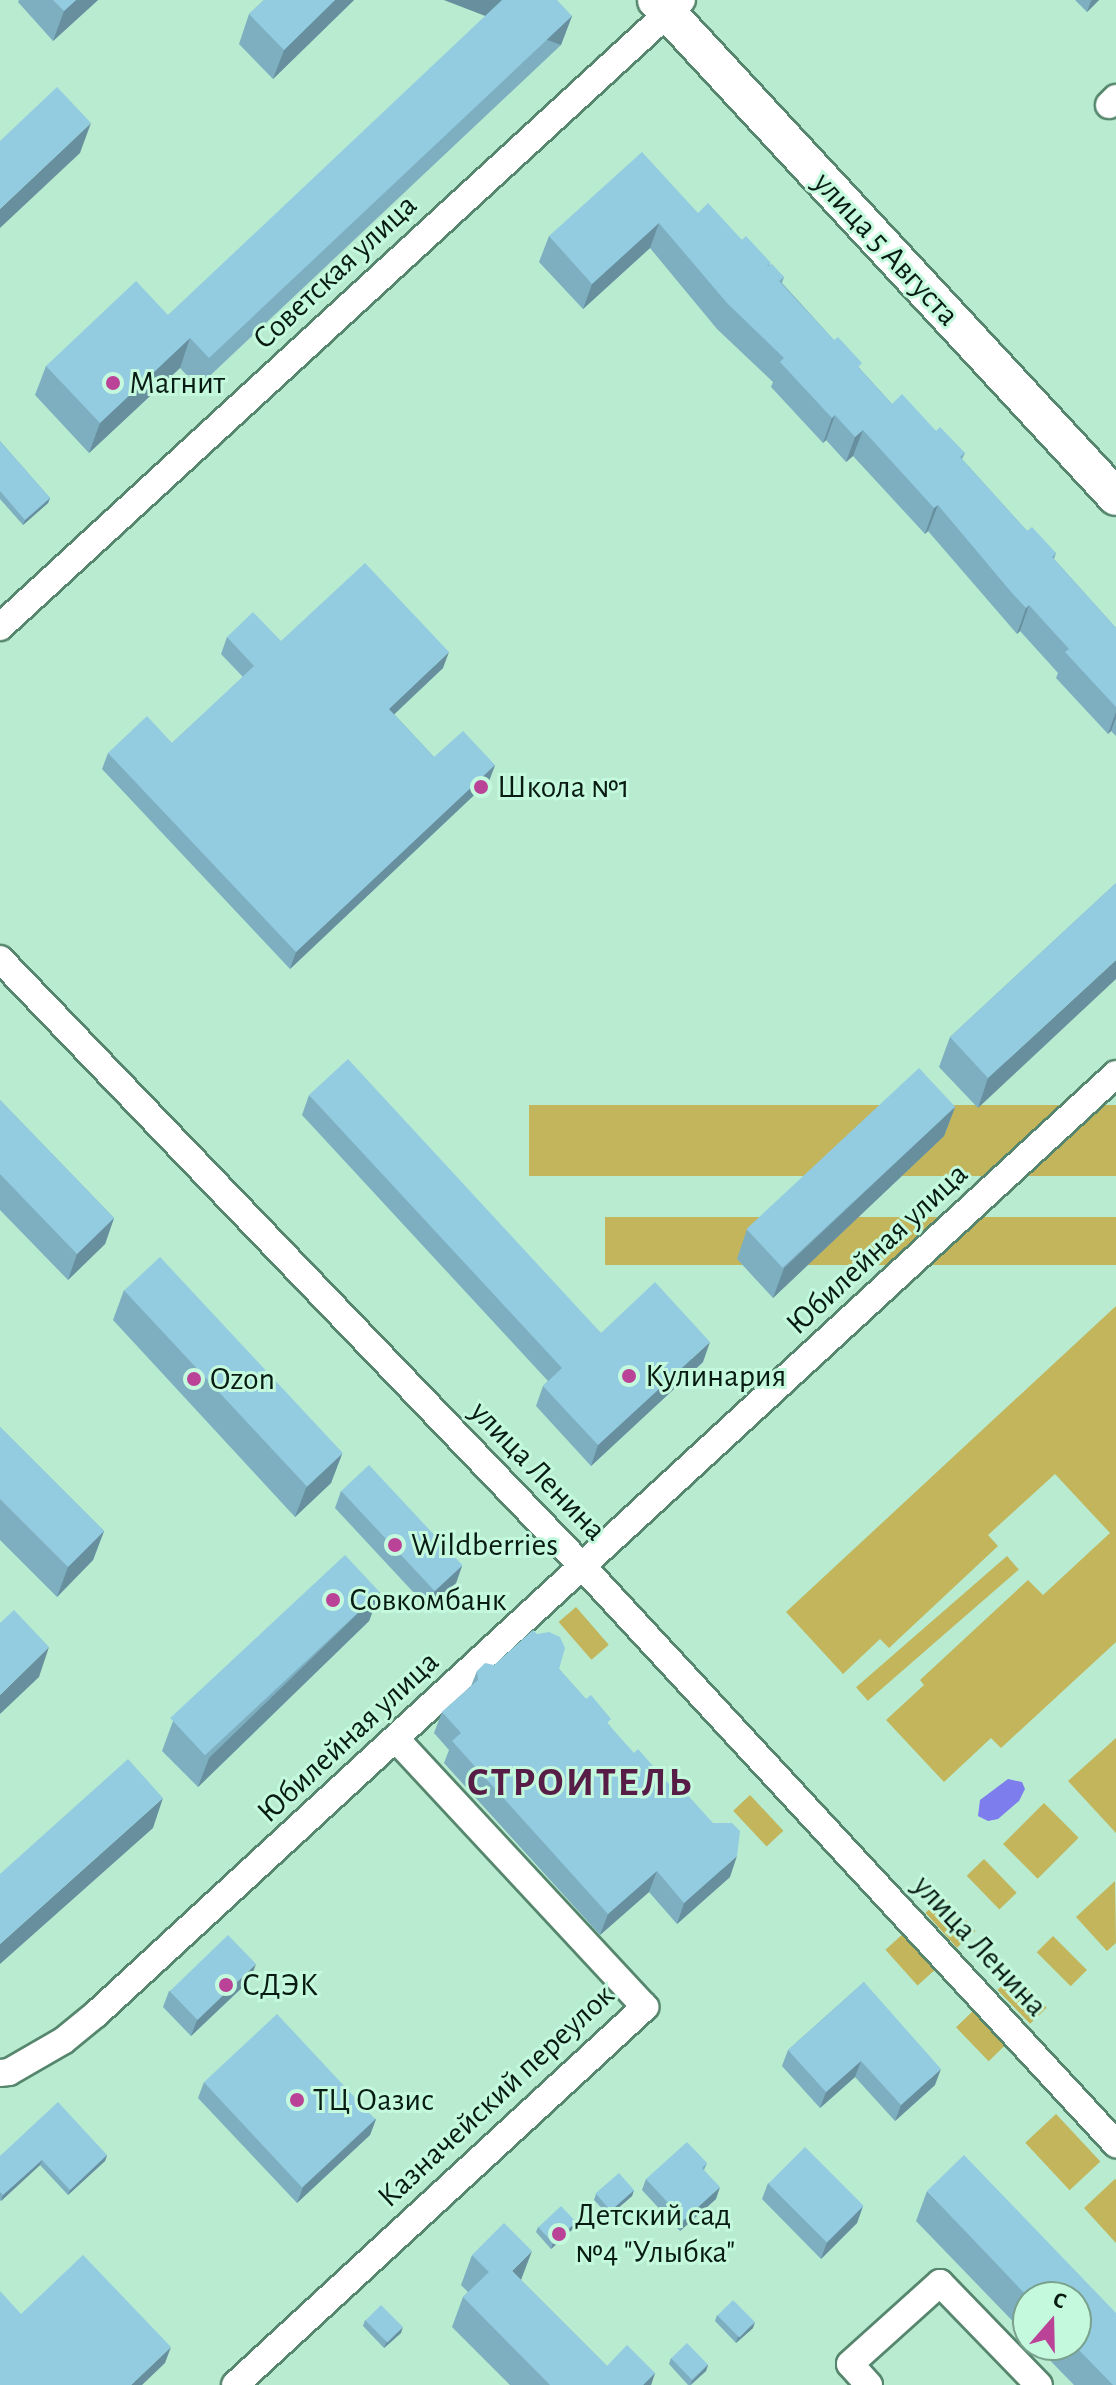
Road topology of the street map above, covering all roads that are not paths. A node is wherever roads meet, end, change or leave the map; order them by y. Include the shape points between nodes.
1 (668, 4) edge
2 (1116, 497) edge
3 (0, 627) edge
4 (0, 959) edge
5 (1116, 1074) edge
6 (583, 1567) junction
7 (396, 1739) junction
8 (0, 2073) edge
9 (1116, 2144) edge
10 (235, 2385) edge
11 (869, 2385) edge
12 (1039, 2385) edge

1 - 2 street, улица 5 Августа
1 - 3 street, Советская улица
4 - 6 street, улица Ленина
5 - 6 street, Юбилейная улица
6 - 7 street, Юбилейная улица
6 - 9 street, улица Ленина
7 - 8 street, Юбилейная улица via 96,2014 63,2041
7 - 10 street, Казначейский переулок via 645,2007
11 - 12 street via 850,2364 940,2283

